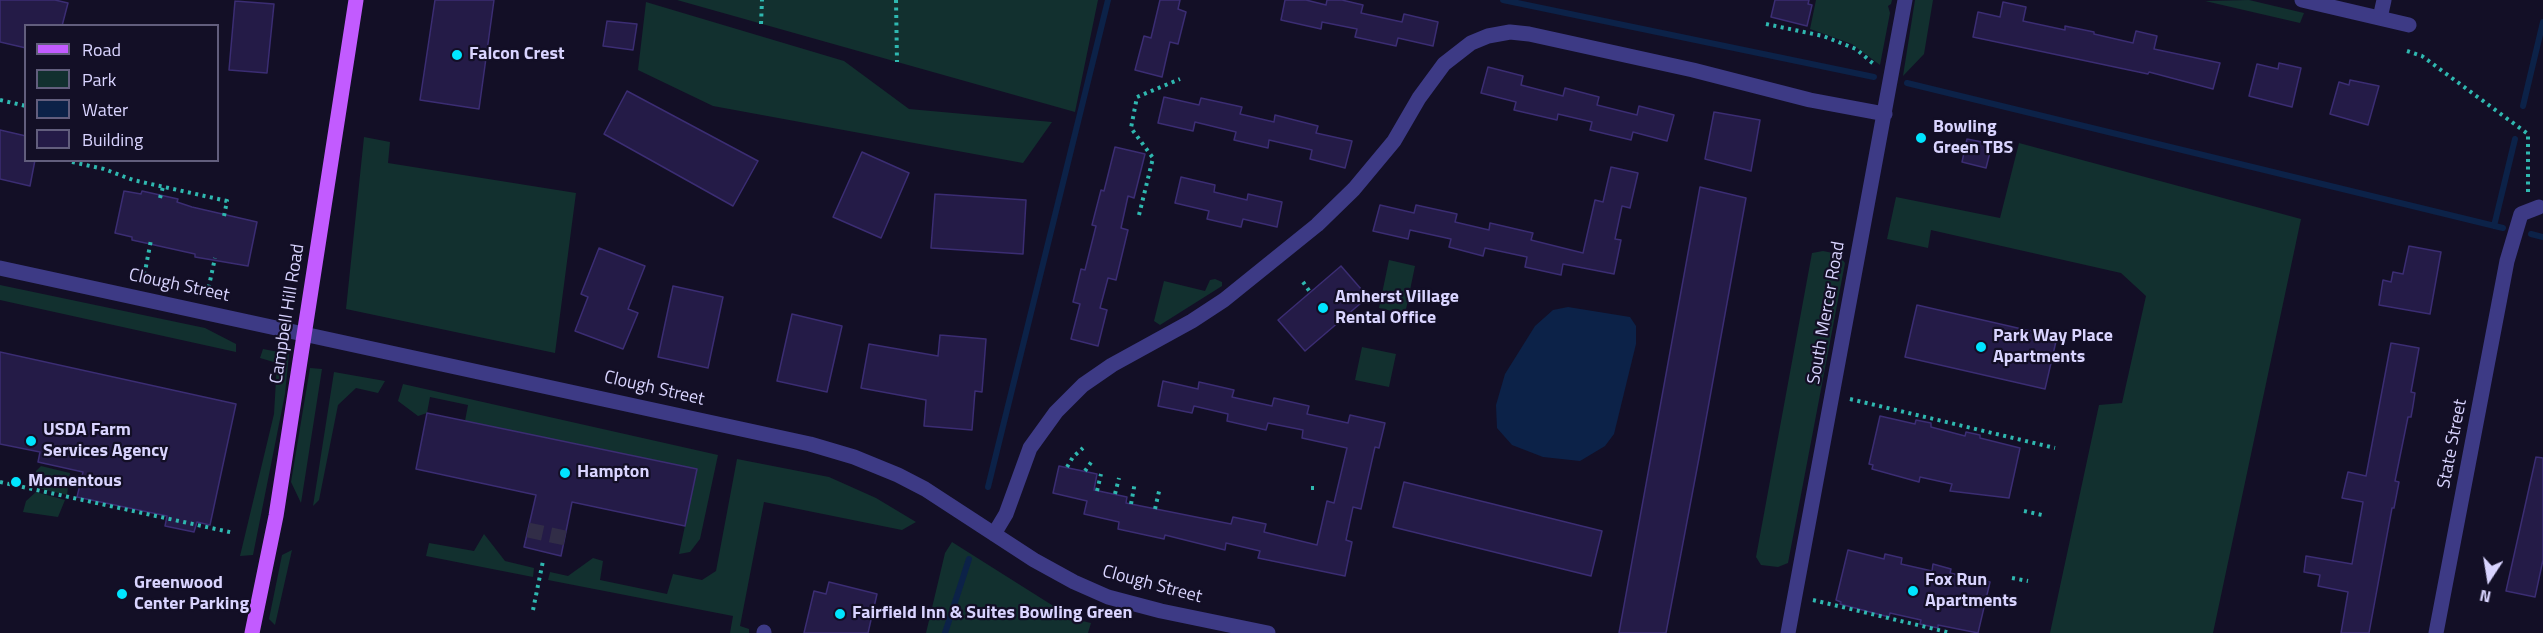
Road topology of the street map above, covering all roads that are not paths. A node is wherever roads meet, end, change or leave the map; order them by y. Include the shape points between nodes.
1 (356, 0) edge
2 (1905, 0) edge
3 (2302, 0) edge
4 (2384, 0) edge
5 (2380, 18) junction
6 (2409, 25) dead end
7 (1885, 114) junction
8 (2534, 209) road end
9 (0, 268) edge
10 (306, 333) junction
11 (994, 534) junction
12 (252, 633) edge
13 (1268, 633) edge
14 (1788, 633) edge
15 (2436, 633) edge

1 - 10 main road, Campbell Hill Road
2 - 7 street, South Mercer Road
3 - 5 street
4 - 5 street
5 - 6 street
7 - 11 street via 1529,34 1510,32 1471,43 1444,64 1394,141 1317,225 1224,300 1112,365 1083,385 1056,412 1030,448 1006,514
7 - 14 street, South Mercer Road
8 - 15 street, State Street via 2521,214 2507,261
9 - 10 street, Clough Street
10 - 11 street, Clough Street via 810,444 898,475
10 - 12 main road, Campbell Hill Road
11 - 13 street, Clough Street via 1034,560 1108,597

